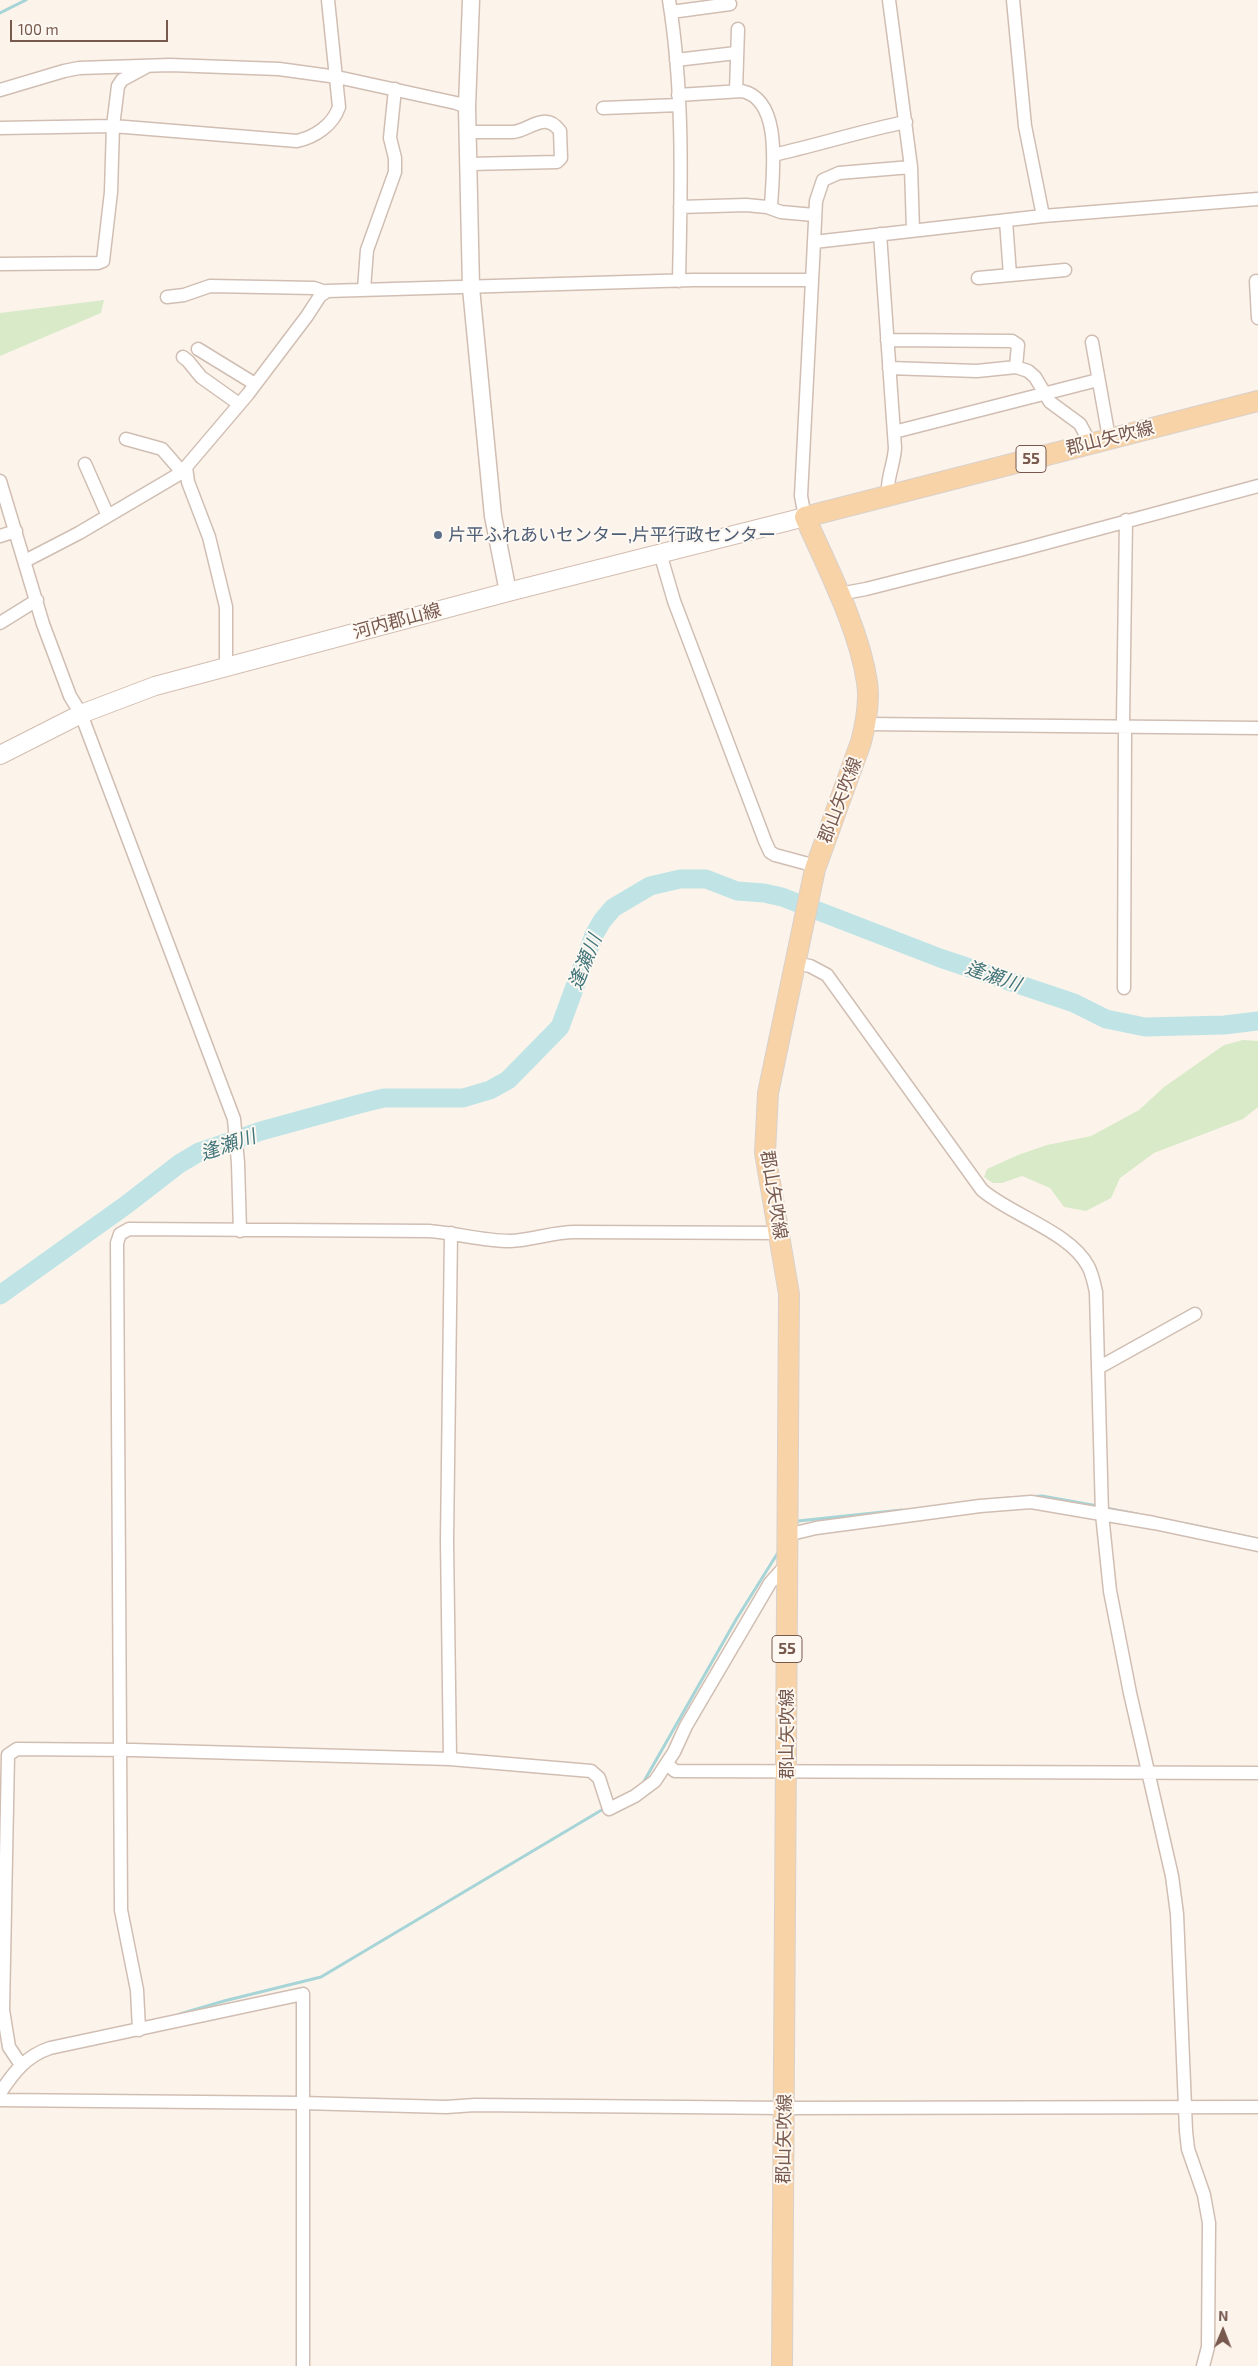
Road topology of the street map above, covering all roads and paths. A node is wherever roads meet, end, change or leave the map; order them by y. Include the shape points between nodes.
1 (328, 0) edge
2 (471, 0) edge
3 (889, 0) edge
4 (1013, 0) edge
5 (730, 4) dead end
6 (670, 6) edge
7 (738, 29) dead end
8 (736, 53) junction
9 (676, 60) junction
10 (147, 65) junction
11 (337, 77) junction
12 (395, 89) junction
13 (0, 90) edge
14 (736, 91) junction
15 (678, 100) junction
16 (467, 107) junction
17 (603, 108) dead end
18 (906, 122) junction
19 (113, 126) junction
20 (0, 128) edge
21 (469, 132) junction
22 (774, 155) junction
23 (469, 164) junction
24 (911, 167) junction
25 (1258, 199) edge
26 (680, 207) junction
27 (771, 208) junction
28 (814, 215) junction
29 (1043, 216) junction
30 (1006, 221) junction
31 (913, 230) junction
32 (880, 234) junction
33 (814, 242) junction
34 (0, 264) edge
35 (1065, 270) dead end
36 (1010, 275) junction
37 (978, 278) dead end
38 (812, 280) junction
39 (679, 281) junction
40 (1256, 281) dead end
41 (364, 288) junction
42 (471, 288) junction
43 (326, 292) junction
44 (167, 297) dead end
45 (1258, 318) edge
46 (887, 340) junction
47 (1092, 342) dead end
48 (198, 349) dead end
49 (182, 357) dead end
50 (1016, 367) junction
51 (889, 368) junction
52 (1098, 380) junction
53 (255, 384) junction
54 (1044, 394) junction
55 (1258, 401) edge
56 (239, 404) junction
57 (894, 432) junction
58 (1109, 438) junction
59 (126, 440) dead end
60 (1090, 443) junction
61 (85, 464) dead end
62 (184, 471) junction
63 (0, 481) edge
64 (1258, 486) edge
65 (888, 496) junction
66 (108, 516) junction
67 (805, 517) junction
68 (1126, 520) junction
69 (16, 531) junction
70 (0, 536) edge
71 (660, 553) junction
72 (25, 562) junction
73 (508, 592) junction
74 (839, 594) junction
75 (37, 600) junction
76 (0, 623) edge
77 (226, 666) junction
78 (81, 714) junction
79 (866, 724) junction
80 (1125, 727) junction
81 (1258, 728) edge
82 (0, 755) edge
83 (816, 868) junction
84 (794, 963) junction
85 (1124, 988) dead end
86 (240, 1231) junction
87 (451, 1233) junction
88 (780, 1233) junction
89 (1195, 1314) dead end
90 (1098, 1368) junction
91 (1102, 1514) junction
92 (788, 1535) junction
93 (1258, 1545) edge
94 (787, 1564) junction
95 (119, 1750) junction
96 (450, 1759) junction
97 (666, 1764) junction
98 (787, 1772) junction
99 (1149, 1773) junction
100 (1258, 1773) edge
101 (3, 1835) edge
102 (139, 2030) junction
103 (21, 2065) junction
104 (0, 2093) edge
105 (0, 2100) edge
106 (302, 2103) junction
107 (1185, 2107) junction
108 (1258, 2107) edge
109 (785, 2108) junction
110 (303, 2366) edge
111 (782, 2366) edge
112 (1203, 2366) edge

1 - 11 street
2 - 16 street
3 - 18 street
4 - 29 street via 1025,126
5 - 6 street
6 - 9 street
7 - 8 street
8 - 9 street
8 - 14 street
9 - 15 street
10 - 11 street via 279,69
10 - 13 street via 64,70
10 - 19 street via 120,82
11 - 12 street
11 - 19 street via 339,102 335,117 321,130 297,141
12 - 16 street
12 - 41 street via 390,138 395,172 367,250
14 - 15 street
14 - 22 street via 751,94 766,110
15 - 17 street
15 - 26 street
16 - 21 street
18 - 22 street
18 - 24 street
19 - 20 street
19 - 34 street via 111,192 103,261
21 - 23 street
21 - 23 street via 515,132 536,122 544,122 560,131 562,153 557,162
22 - 27 street
23 - 42 street
24 - 28 street via 830,176 820,187
24 - 31 street
25 - 29 street
26 - 27 street via 746,205
26 - 39 street
27 - 28 street
28 - 33 street
29 - 30 street
30 - 31 street
30 - 36 street
31 - 32 street
32 - 33 street
32 - 46 street
33 - 38 street
35 - 36 street
36 - 37 street
38 - 39 street
38 - 67 street via 801,496
39 - 42 street
40 - 45 street
41 - 42 street
41 - 43 street
42 - 73 street via 493,516
43 - 44 street via 314,288 210,286
43 - 53 street
46 - 50 street via 1012,341 1018,346
46 - 51 street
47 - 52 street
48 - 53 street
49 - 56 street via 201,377
50 - 51 street via 977,371
50 - 54 street via 1032,373
51 - 57 street
52 - 54 street
52 - 58 street
53 - 56 street
54 - 57 street
54 - 60 street via 1080,424
55 - 58 main road, 郡山矢吹線 / 55
56 - 62 street
57 - 65 street
58 - 60 main road, 郡山矢吹線 / 55
59 - 62 street via 162,449
60 - 65 main road, 郡山矢吹線 / 55
61 - 66 street
62 - 66 street
62 - 77 street via 209,537 223,592
63 - 69 street
64 - 68 street
65 - 67 main road, 郡山矢吹線 / 55
66 - 72 street
67 - 71 main road, 河内郡山線
67 - 74 main road, 郡山矢吹線 / 55
68 - 74 street via 1020,550
68 - 80 street
69 - 70 street
69 - 72 street
71 - 73 main road, 河内郡山線
71 - 83 street via 674,601 770,852
72 - 75 street
73 - 77 main road, 河内郡山線
74 - 79 main road, 郡山矢吹線 / 55 via 864,668
75 - 76 street
75 - 78 street via 70,696
77 - 78 main road, 河内郡山線 via 155,686
78 - 82 main road, 河内郡山線
78 - 86 street via 234,1120
79 - 80 street
79 - 83 main road, 郡山矢吹線 / 55
80 - 81 street
80 - 85 street
83 - 84 main road, 郡山矢吹線 / 55
84 - 88 main road, 郡山矢吹線 / 55 via 772,1068 765,1125 768,1176
84 - 90 street via 810,966 827,975 982,1190 1058,1237 1079,1254 1088,1266 1096,1292
86 - 87 street
86 - 95 street via 128,1229 118,1238
87 - 88 street via 511,1241 558,1232
87 - 96 street via 447,1532
88 - 92 main road, 郡山矢吹線 / 55 via 789,1294
89 - 90 street
90 - 91 street
91 - 92 street via 1031,1502 970,1507 816,1528
91 - 93 street
91 - 99 street via 1110,1591
92 - 94 main road, 郡山矢吹線 / 55
94 - 97 street via 770,1583
94 - 98 main road, 郡山矢吹線 / 55
95 - 96 street
95 - 101 street via 17,1750 10,1753
95 - 102 street via 121,1910 137,1990
96 - 97 street via 591,1771 599,1778 609,1809 655,1781
97 - 98 street via 675,1771
98 - 99 street
98 - 109 main road, 郡山矢吹線 / 55
99 - 100 street
99 - 107 street via 1177,1914
101 - 103 street via 4,2026 9,2047
102 - 103 street via 50,2048 33,2055
102 - 106 street via 302,1994
103 - 104 street
105 - 106 street
106 - 109 street via 446,2107
106 - 110 street
107 - 108 street
107 - 109 street
107 - 112 street via 1188,2149 1204,2194 1209,2223 1208,2347
109 - 111 main road, 郡山矢吹線 / 55

